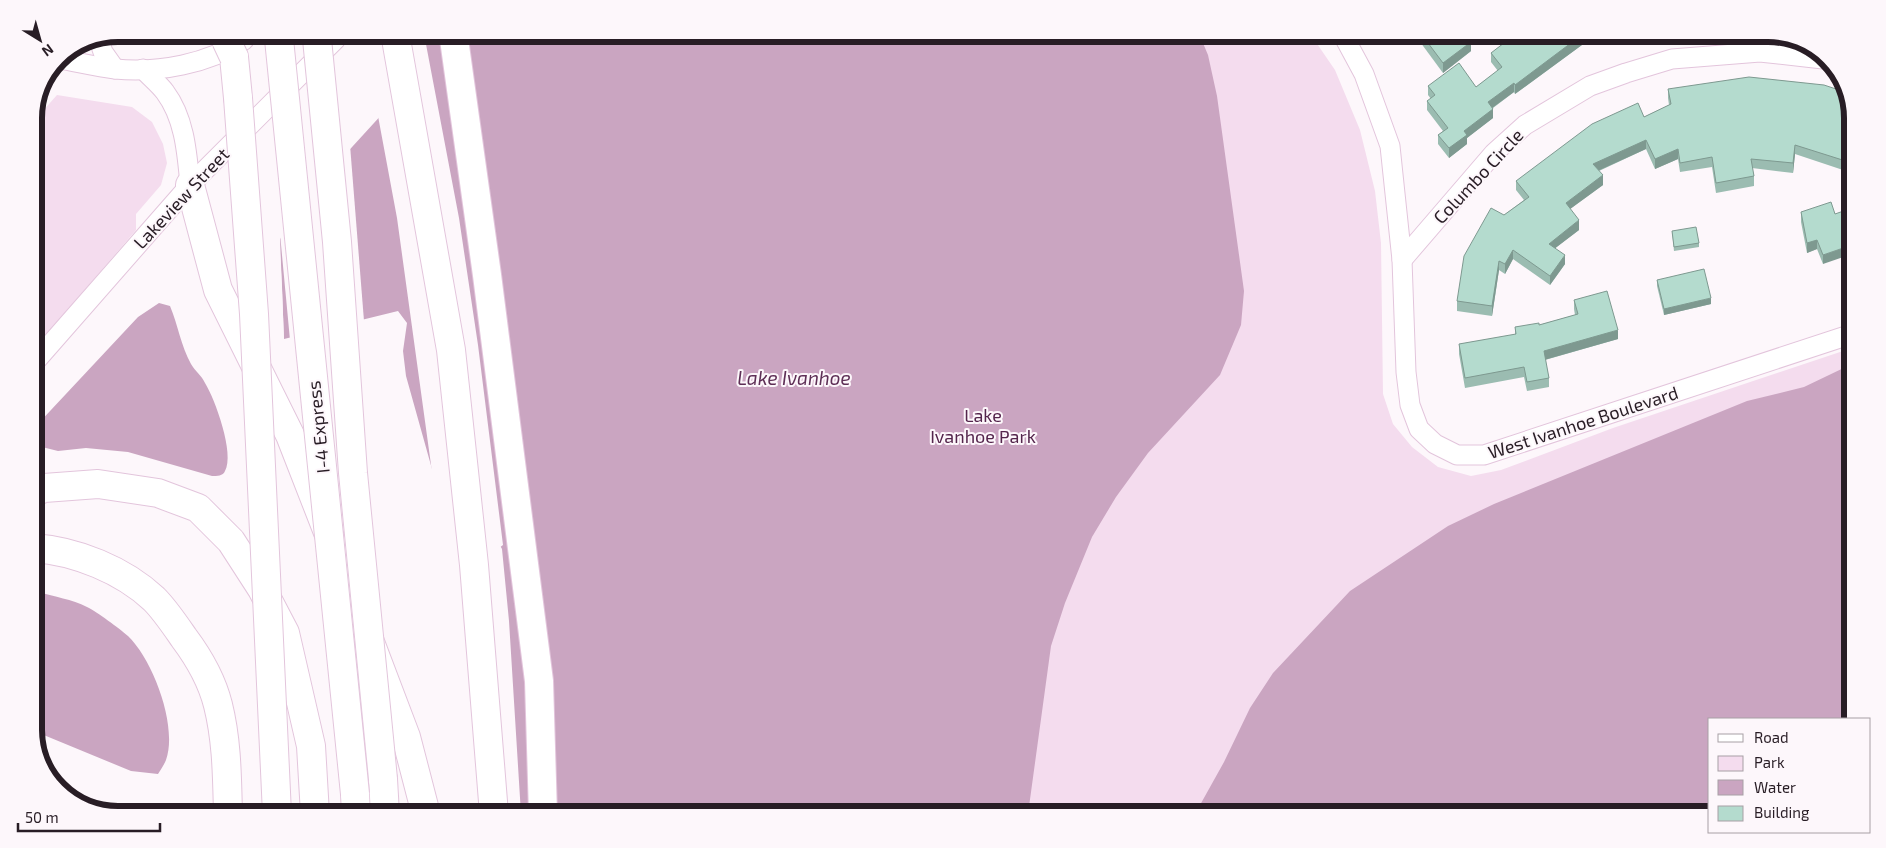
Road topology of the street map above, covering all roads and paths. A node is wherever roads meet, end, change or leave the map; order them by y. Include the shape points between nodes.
1 (279, 42) edge
2 (317, 42) edge
3 (333, 42) edge
4 (397, 42) edge
5 (454, 42) edge
6 (1347, 42) edge
7 (234, 44) edge
8 (101, 45) edge
9 (1814, 58) edge
10 (70, 61) edge
11 (116, 69) junction
12 (143, 70) junction
13 (190, 185) junction
14 (1402, 260) junction
15 (1843, 337) edge
16 (43, 353) edge
17 (43, 488) edge
18 (43, 549) edge
19 (356, 804) edge
20 (228, 806) edge
21 (277, 806) edge
22 (315, 806) edge
23 (385, 806) edge
24 (424, 806) edge
25 (493, 806) edge
26 (543, 806) edge

1 - 19 highway, I-4 Express, bridge
2 - 23 highway, I-4 Express, bridge
3 - 13 street, Lakeview Street
4 - 25 highway via 451,350 474,565
5 - 26 highway via 539,681
6 - 14 street, West Ivanhoe Boulevard via 1364,74 1390,146
7 - 12 street via 232,48 186,65
7 - 21 highway, bridge via 254,314
8 - 11 street
9 - 14 street, Columbo Circle via 1760,52 1672,59 1590,86 1525,125 1500,147
10 - 11 street
11 - 12 street
12 - 13 street via 165,92 178,117 186,147
13 - 16 street, Lakeview Street
13 - 24 highway via 218,290 290,435 406,737
14 - 15 street, West Ivanhoe Boulevard via 1410,405 1419,429 1435,444 1457,454 1484,455
17 - 22 highway via 98,484 158,493 198,508 231,540 285,633 311,746
18 - 20 highway via 89,559 123,577 154,599 179,630 200,660 218,703 226,751

